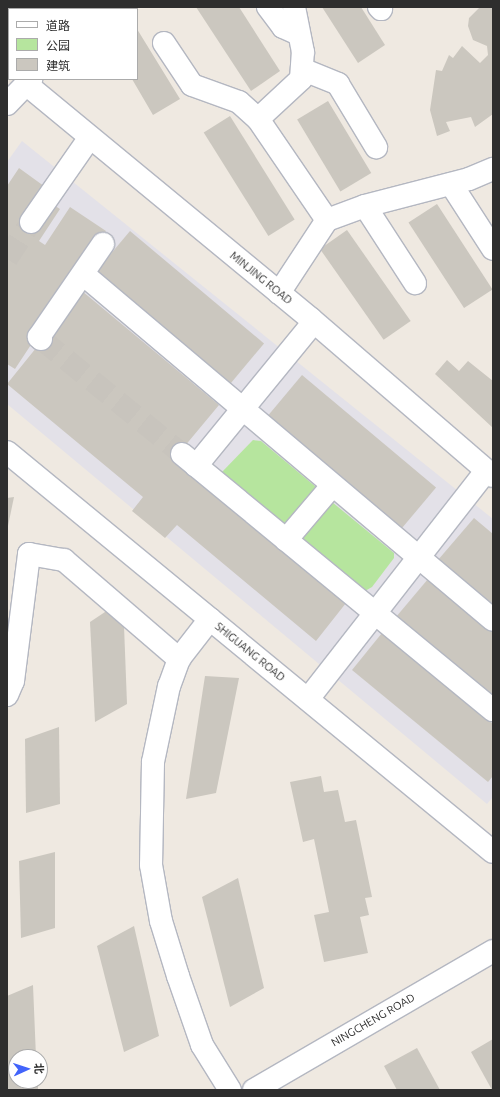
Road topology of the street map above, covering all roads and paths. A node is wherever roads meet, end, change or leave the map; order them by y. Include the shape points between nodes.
1 (268, 7) edge
2 (294, 7) edge
3 (300, 34) junction
4 (164, 43) dead end
5 (304, 70) junction
6 (28, 82) edge
7 (7, 104) edge
8 (258, 119) junction
9 (90, 138) junction
10 (376, 147) dead end
11 (493, 169) edge
12 (451, 184) junction
13 (366, 206) junction
14 (327, 220) junction
15 (31, 222) tunnel mouth
16 (103, 244) dead end
17 (493, 249) edge
18 (82, 274) junction
19 (415, 283) dead end
20 (279, 293) junction
21 (314, 322) junction
22 (41, 339) dead end
23 (241, 409) junction
24 (7, 452) edge
25 (490, 473) edge
26 (332, 486) junction
27 (286, 540) junction
28 (417, 559) junction
29 (375, 613) junction
30 (210, 619) junction
31 (493, 620) edge
32 (179, 659) junction
33 (7, 695) edge
34 (308, 700) junction
35 (493, 710) edge
36 (493, 852) edge
37 (493, 951) edge
38 (230, 1090) edge
39 (254, 1090) edge

1 - 3 street via 283,27
2 - 3 street
3 - 5 street
4 - 8 street via 192,85 239,102
5 - 8 street via 292,92
5 - 10 street via 338,84
6 - 7 street
6 - 9 street, MINJING ROAD
8 - 14 street
9 - 15 street
9 - 20 street, MINJING ROAD
11 - 12 street
12 - 13 street
12 - 17 street
13 - 14 street
13 - 19 street
14 - 20 street
16 - 18 street
18 - 22 street via 39,337
18 - 23 street
20 - 21 street, MINJING ROAD
21 - 23 street
21 - 25 street, MINJING ROAD
23 - 26 street
23 - 27 street via 189,460
24 - 30 street, SHIGUANG ROAD
25 - 28 street
26 - 27 street
26 - 28 street
27 - 29 street
28 - 29 street
28 - 31 street
29 - 34 street
29 - 35 street
30 - 32 street
30 - 34 street, SHIGUANG ROAD
32 - 33 street via 64,560 29,554 13,682
32 - 38 street via 169,686 153,762 151,865 161,921 202,1045
34 - 36 street, SHIGUANG ROAD
37 - 39 street, NINGCHENG ROAD

